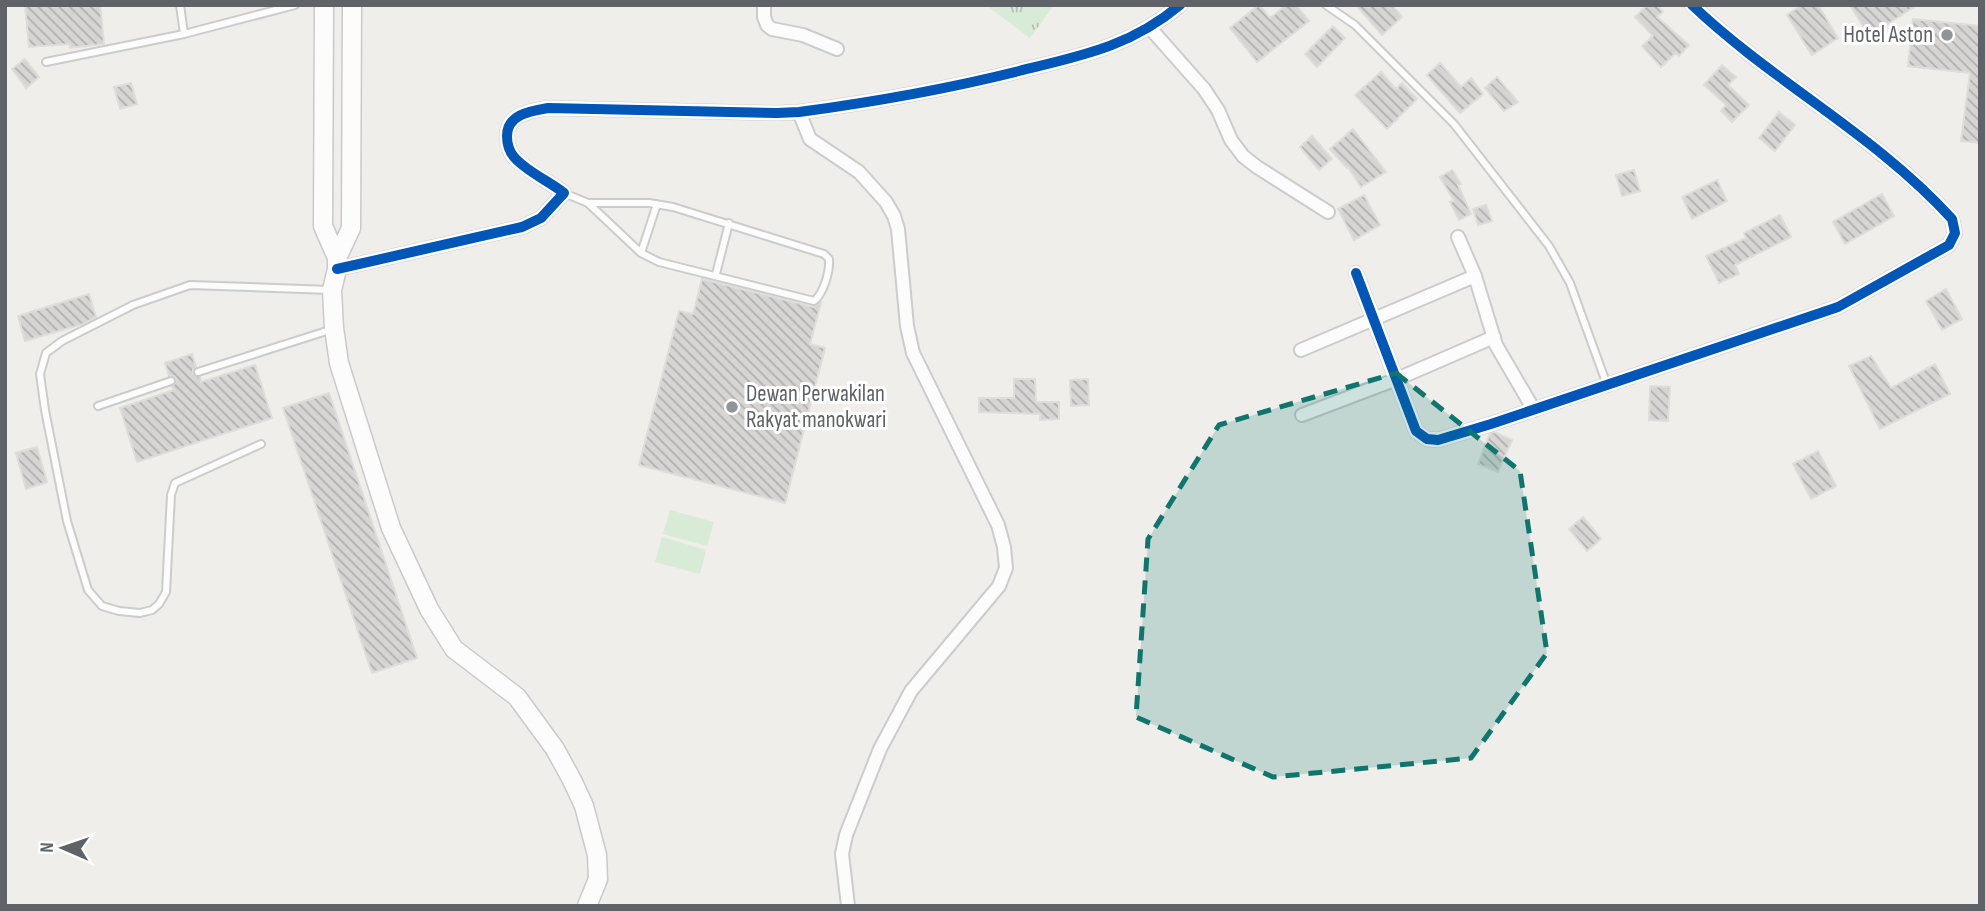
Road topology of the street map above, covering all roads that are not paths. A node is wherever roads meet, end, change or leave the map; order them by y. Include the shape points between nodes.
1 (180, 5) edge
2 (295, 5) edge
3 (324, 5) edge
4 (352, 5) edge
5 (764, 5) edge
6 (1180, 5) edge
7 (1325, 5) edge
8 (1692, 5) edge
9 (1150, 27) junction
10 (184, 34) junction
11 (837, 49) dead end
12 (46, 62) dead end
13 (799, 112) junction
14 (564, 193) junction
15 (588, 203) junction
16 (657, 204) junction
17 (1328, 212) dead end
18 (729, 223) junction
19 (1458, 237) dead end
20 (641, 253) junction
21 (337, 264) junction
22 (1356, 273) dead end
23 (716, 274) junction
24 (1475, 276) junction
25 (332, 290) junction
26 (1373, 318) junction
27 (334, 328) junction
28 (1494, 337) junction
29 (1301, 350) dead end
30 (198, 372) dead end
31 (1396, 379) junction
32 (171, 381) dead end
33 (1607, 385) junction
34 (98, 406) dead end
35 (1534, 410) junction
36 (1302, 415) dead end
37 (261, 444) dead end
38 (587, 906) edge
39 (848, 906) edge

1 - 10 lane
2 - 10 lane
3 - 21 street via 323,226
4 - 21 street via 351,228
5 - 11 street via 764,17 772,29
6 - 9 street
7 - 33 lane via 1355,25 1454,124 1549,246 1570,283
8 - 33 street via 1887,158 1952,219 1955,233 1949,244 1838,307
9 - 13 street via 1104,49 985,80
9 - 17 street via 1204,89 1243,156
10 - 12 lane
13 - 14 street via 548,108 519,115 507,130 509,150
13 - 39 street via 810,139 859,172 894,215 913,353 998,525 1006,568 986,604 911,691 880,749 842,853
14 - 15 lane
14 - 21 street via 541,218 522,228
15 - 16 lane
15 - 20 lane
16 - 18 lane
16 - 20 lane
18 - 23 lane
18 - 23 lane via 824,254 829,259 828,271 820,296 814,300
19 - 24 street
20 - 23 lane via 659,262
21 - 25 street
22 - 26 street
24 - 26 street
24 - 28 street
25 - 27 street
25 - 37 lane via 190,285 133,305 62,341 43,359 41,389 67,521 88,590 102,606 140,613 159,604 166,592 175,483
26 - 29 street
26 - 31 street
27 - 30 lane
27 - 38 street via 340,363 391,528 429,609 454,649 502,684 531,714 584,806 598,867 596,889
28 - 31 street
28 - 35 street
31 - 35 street via 1416,431 1427,439 1453,436
31 - 36 street
32 - 34 lane
33 - 35 street

